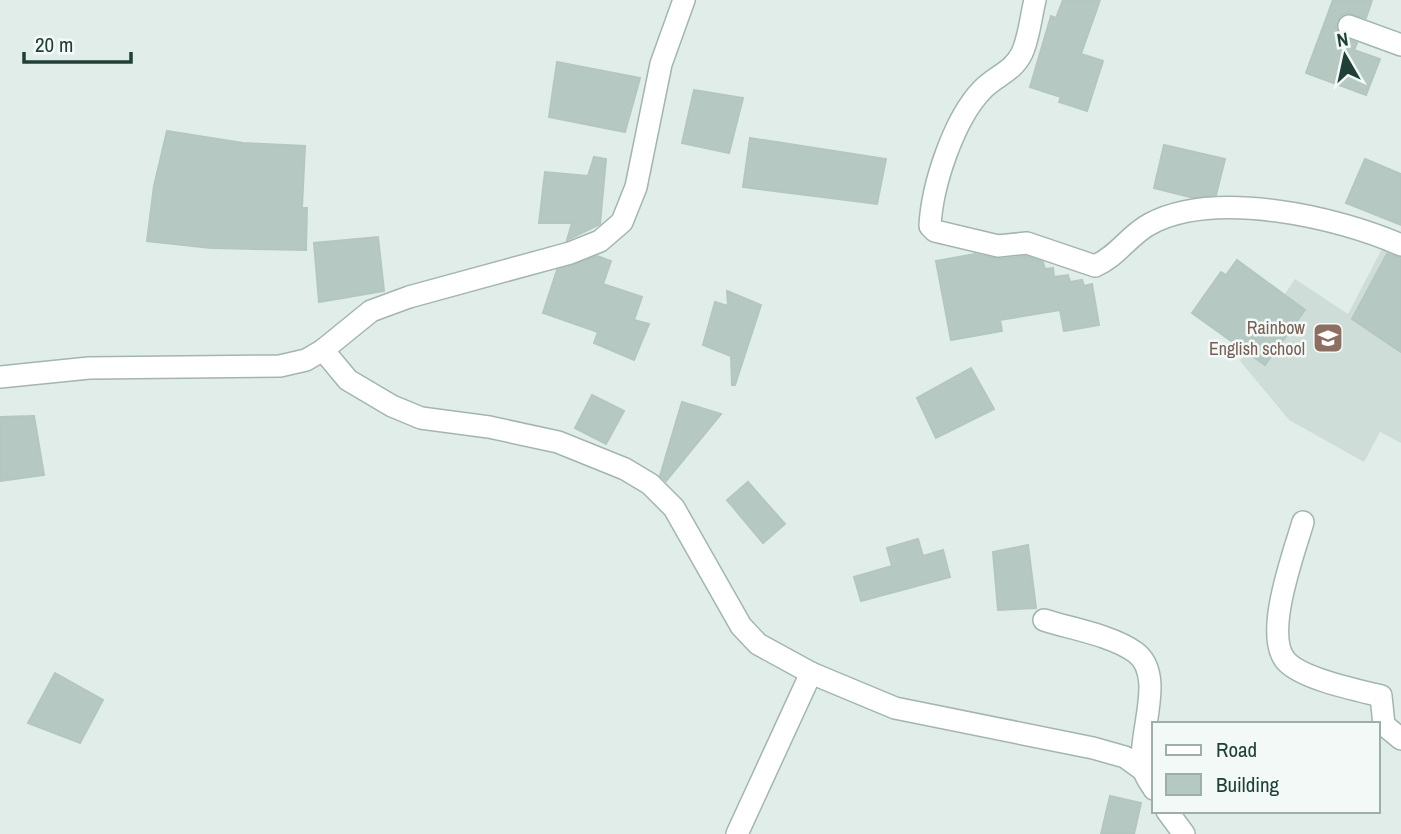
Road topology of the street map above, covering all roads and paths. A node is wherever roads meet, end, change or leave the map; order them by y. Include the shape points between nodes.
1 (684, 0) edge
2 (1035, 0) edge
3 (1349, 26) dead end
4 (1401, 45) edge
5 (1401, 245) edge
6 (323, 350) junction
7 (0, 377) edge
8 (1303, 522) dead end
9 (1044, 620) dead end
10 (811, 673) junction
11 (1401, 739) edge
12 (1143, 770) junction
13 (1152, 786) edge
14 (1168, 813) edge
15 (737, 834) edge
16 (1184, 834) edge

1 - 6 street via 661,64 636,187 622,222 600,241 570,253 371,311
2 - 5 street via 1022,53 1006,74 983,88 968,107 947,152 930,215 935,231 998,246 1027,243 1095,266 1112,259 1149,225 1168,218 1254,207 1364,229
3 - 4 street
6 - 7 street via 280,366 89,368
6 - 10 street via 348,380 421,418 558,442 650,484 674,508 741,625 758,644
8 - 11 street via 1276,624 1278,649 1287,663 1324,681 1381,695 1384,724
9 - 12 street via 1121,645 1143,659 1150,674
10 - 12 street via 895,708 1093,748 1125,757
10 - 15 street
12 - 13 street
14 - 16 street

